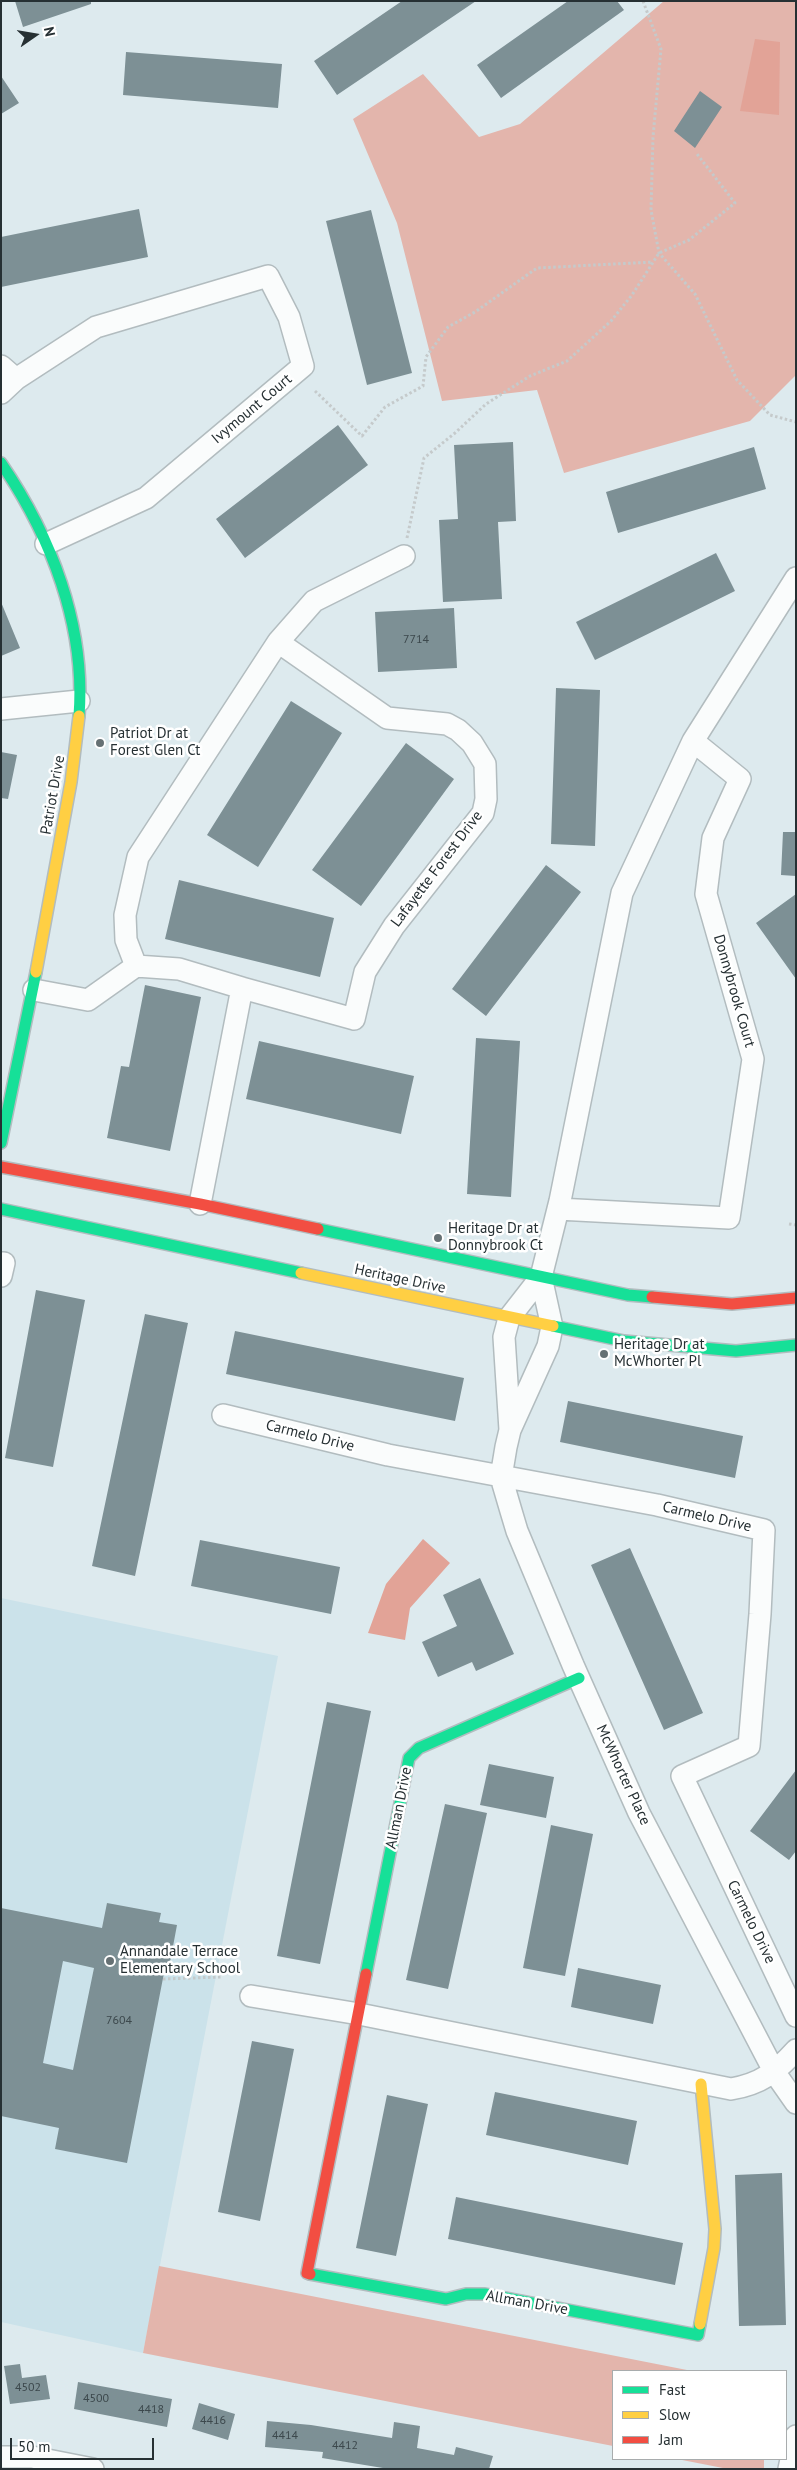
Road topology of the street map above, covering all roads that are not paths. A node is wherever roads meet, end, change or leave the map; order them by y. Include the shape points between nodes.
1 (6, 379) edge
2 (1, 463) edge
3 (46, 544) junction
4 (406, 548) road end
5 (796, 578) edge
6 (278, 642) junction
7 (79, 701) junction
8 (1, 710) edge
9 (693, 741) junction
10 (136, 966) junction
11 (242, 988) junction
12 (34, 990) junction
13 (1, 1143) edge
14 (1, 1167) edge
15 (200, 1204) junction
16 (1, 1209) edge
17 (558, 1209) junction
18 (1, 1263) edge
19 (1, 1276) edge
20 (541, 1277) junction
21 (796, 1298) edge
22 (508, 1318) junction
23 (552, 1327) junction
24 (796, 1345) edge
25 (223, 1415) dead end
26 (510, 1430) junction
27 (501, 1477) junction
28 (579, 1678) junction
29 (251, 1996) dead end
30 (359, 2014) junction
31 (796, 2016) edge
32 (796, 2050) edge
33 (775, 2073) junction
34 (701, 2084) junction
35 (796, 2103) edge
36 (796, 2436) edge
37 (1, 2457) edge
38 (93, 2469) edge
39 (789, 2469) edge

1 - 3 street, Ivymount Court via 96,327 268,276 289,317 303,366 146,498
2 - 3 street, Patriot Drive via 26,502
3 - 7 street, Patriot Drive via 71,622
4 - 6 street via 314,601
5 - 9 street
6 - 10 street via 138,857 125,915 126,940
6 - 11 street, Lafayette Forest Drive via 387,718 447,724 458,730 472,743 485,764 486,799 483,814 394,926 365,972 354,1019
7 - 8 street
7 - 12 street, Patriot Drive via 76,748
9 - 17 street via 622,893
9 - 17 street, Donnybrook Court via 740,779 713,838 706,894 753,1059 729,1218
10 - 11 street, Lafayette Forest Drive via 179,969
10 - 12 street via 88,1000
11 - 15 street
12 - 13 street, Patriot Drive
14 - 15 street, Heritage Drive
15 - 20 street, Heritage Drive
16 - 22 street, Heritage Drive
17 - 20 street
18 - 19 street via 4,1263
20 - 21 street, Heritage Drive via 628,1295 679,1300 732,1304
20 - 22 street
20 - 23 street, McWhorter Place
22 - 23 street, Heritage Drive
22 - 26 street, McWhorter Place via 504,1337
23 - 24 street, Heritage Drive via 624,1341 736,1351
23 - 26 street, McWhorter Place via 548,1346
25 - 27 street, Carmelo Drive via 388,1455
26 - 27 street, McWhorter Place
27 - 28 street, McWhorter Place via 517,1531
27 - 31 street, Carmelo Drive via 657,1505 764,1530 749,1746 682,1776
28 - 30 street, Allman Drive via 419,1748 409,1758
28 - 33 street, McWhorter Place via 639,1813
29 - 30 street
30 - 34 street
30 - 34 street, Allman Drive via 307,2273 446,2299 485,2294 698,2335 715,2228
32 - 33 street
33 - 34 street via 731,2089
33 - 35 street, McWhorter Place
36 - 39 street
37 - 38 street via 32,2458

